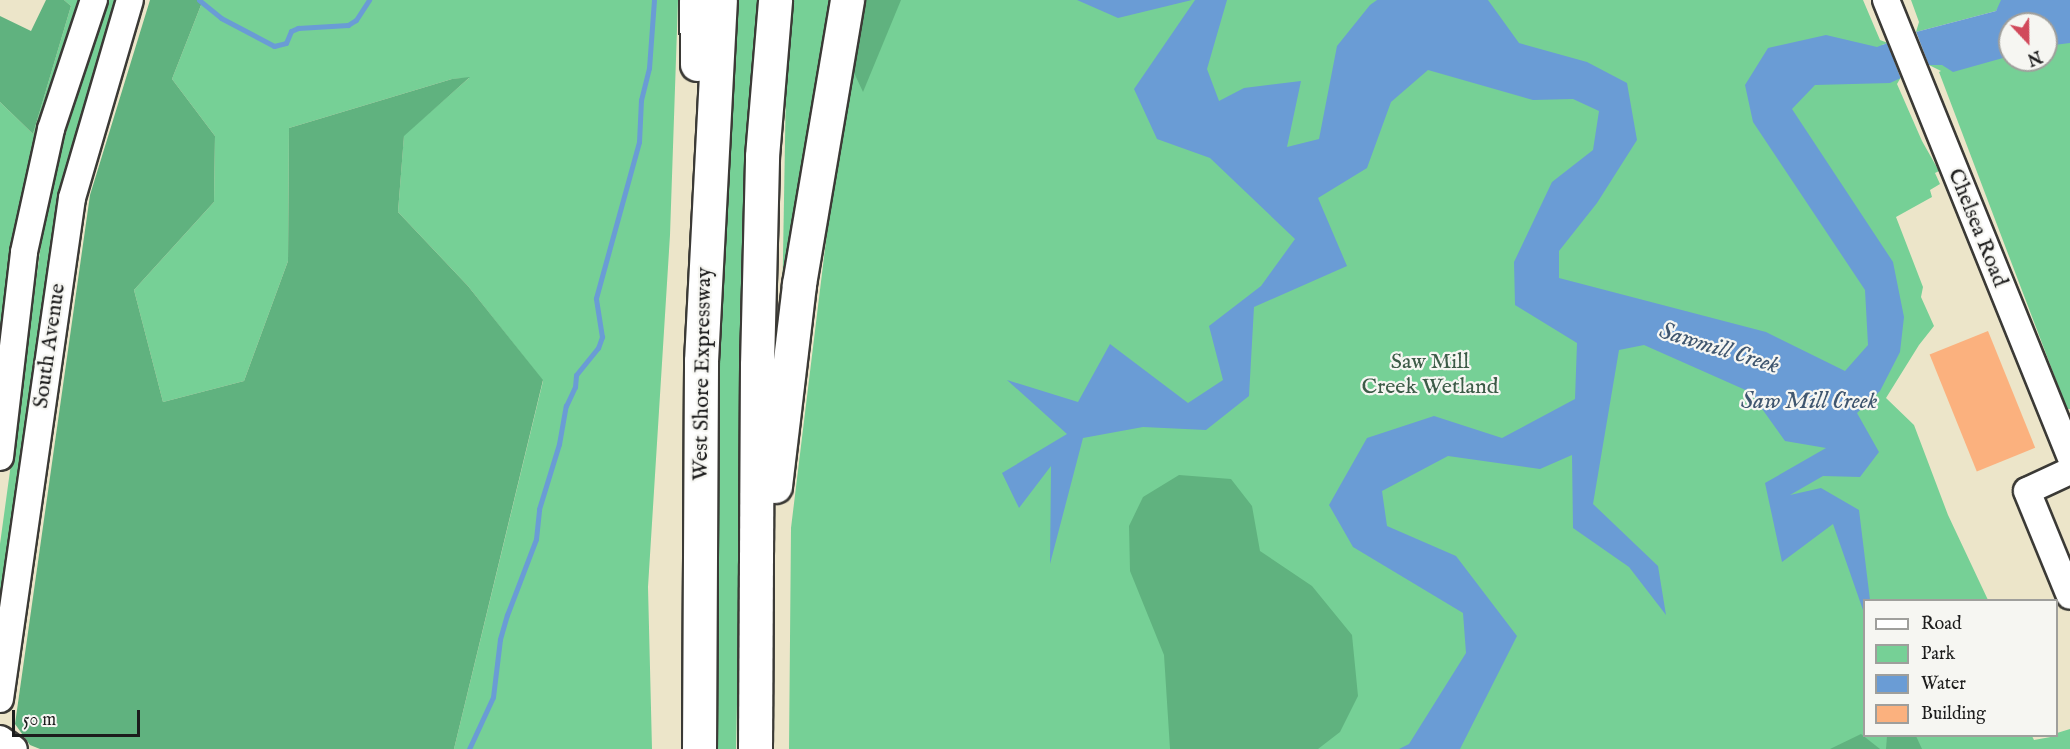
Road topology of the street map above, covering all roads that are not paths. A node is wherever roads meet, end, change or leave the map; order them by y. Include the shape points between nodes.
1 (94, 0) edge
2 (130, 0) edge
3 (696, 0) edge
4 (720, 0) edge
5 (775, 0) edge
6 (847, 0) edge
7 (1887, 0) edge
8 (700, 361) junction
9 (2070, 456) edge
10 (0, 457) edge
11 (2070, 471) edge
12 (2070, 596) edge
13 (756, 667) junction
14 (0, 699) edge
15 (0, 739) edge
16 (15, 749) edge
17 (699, 749) edge
18 (756, 749) edge

1 - 10 street, South Avenue via 51,129 24,252
2 - 14 street, South Avenue via 72,198
3 - 8 highway
4 - 8 highway, West Shore Expressway
5 - 13 highway via 762,156
6 - 13 highway via 799,284
7 - 9 street, Chelsea Road
8 - 17 highway, West Shore Expressway
11 - 12 street via 2027,491
13 - 18 highway
15 - 16 street

